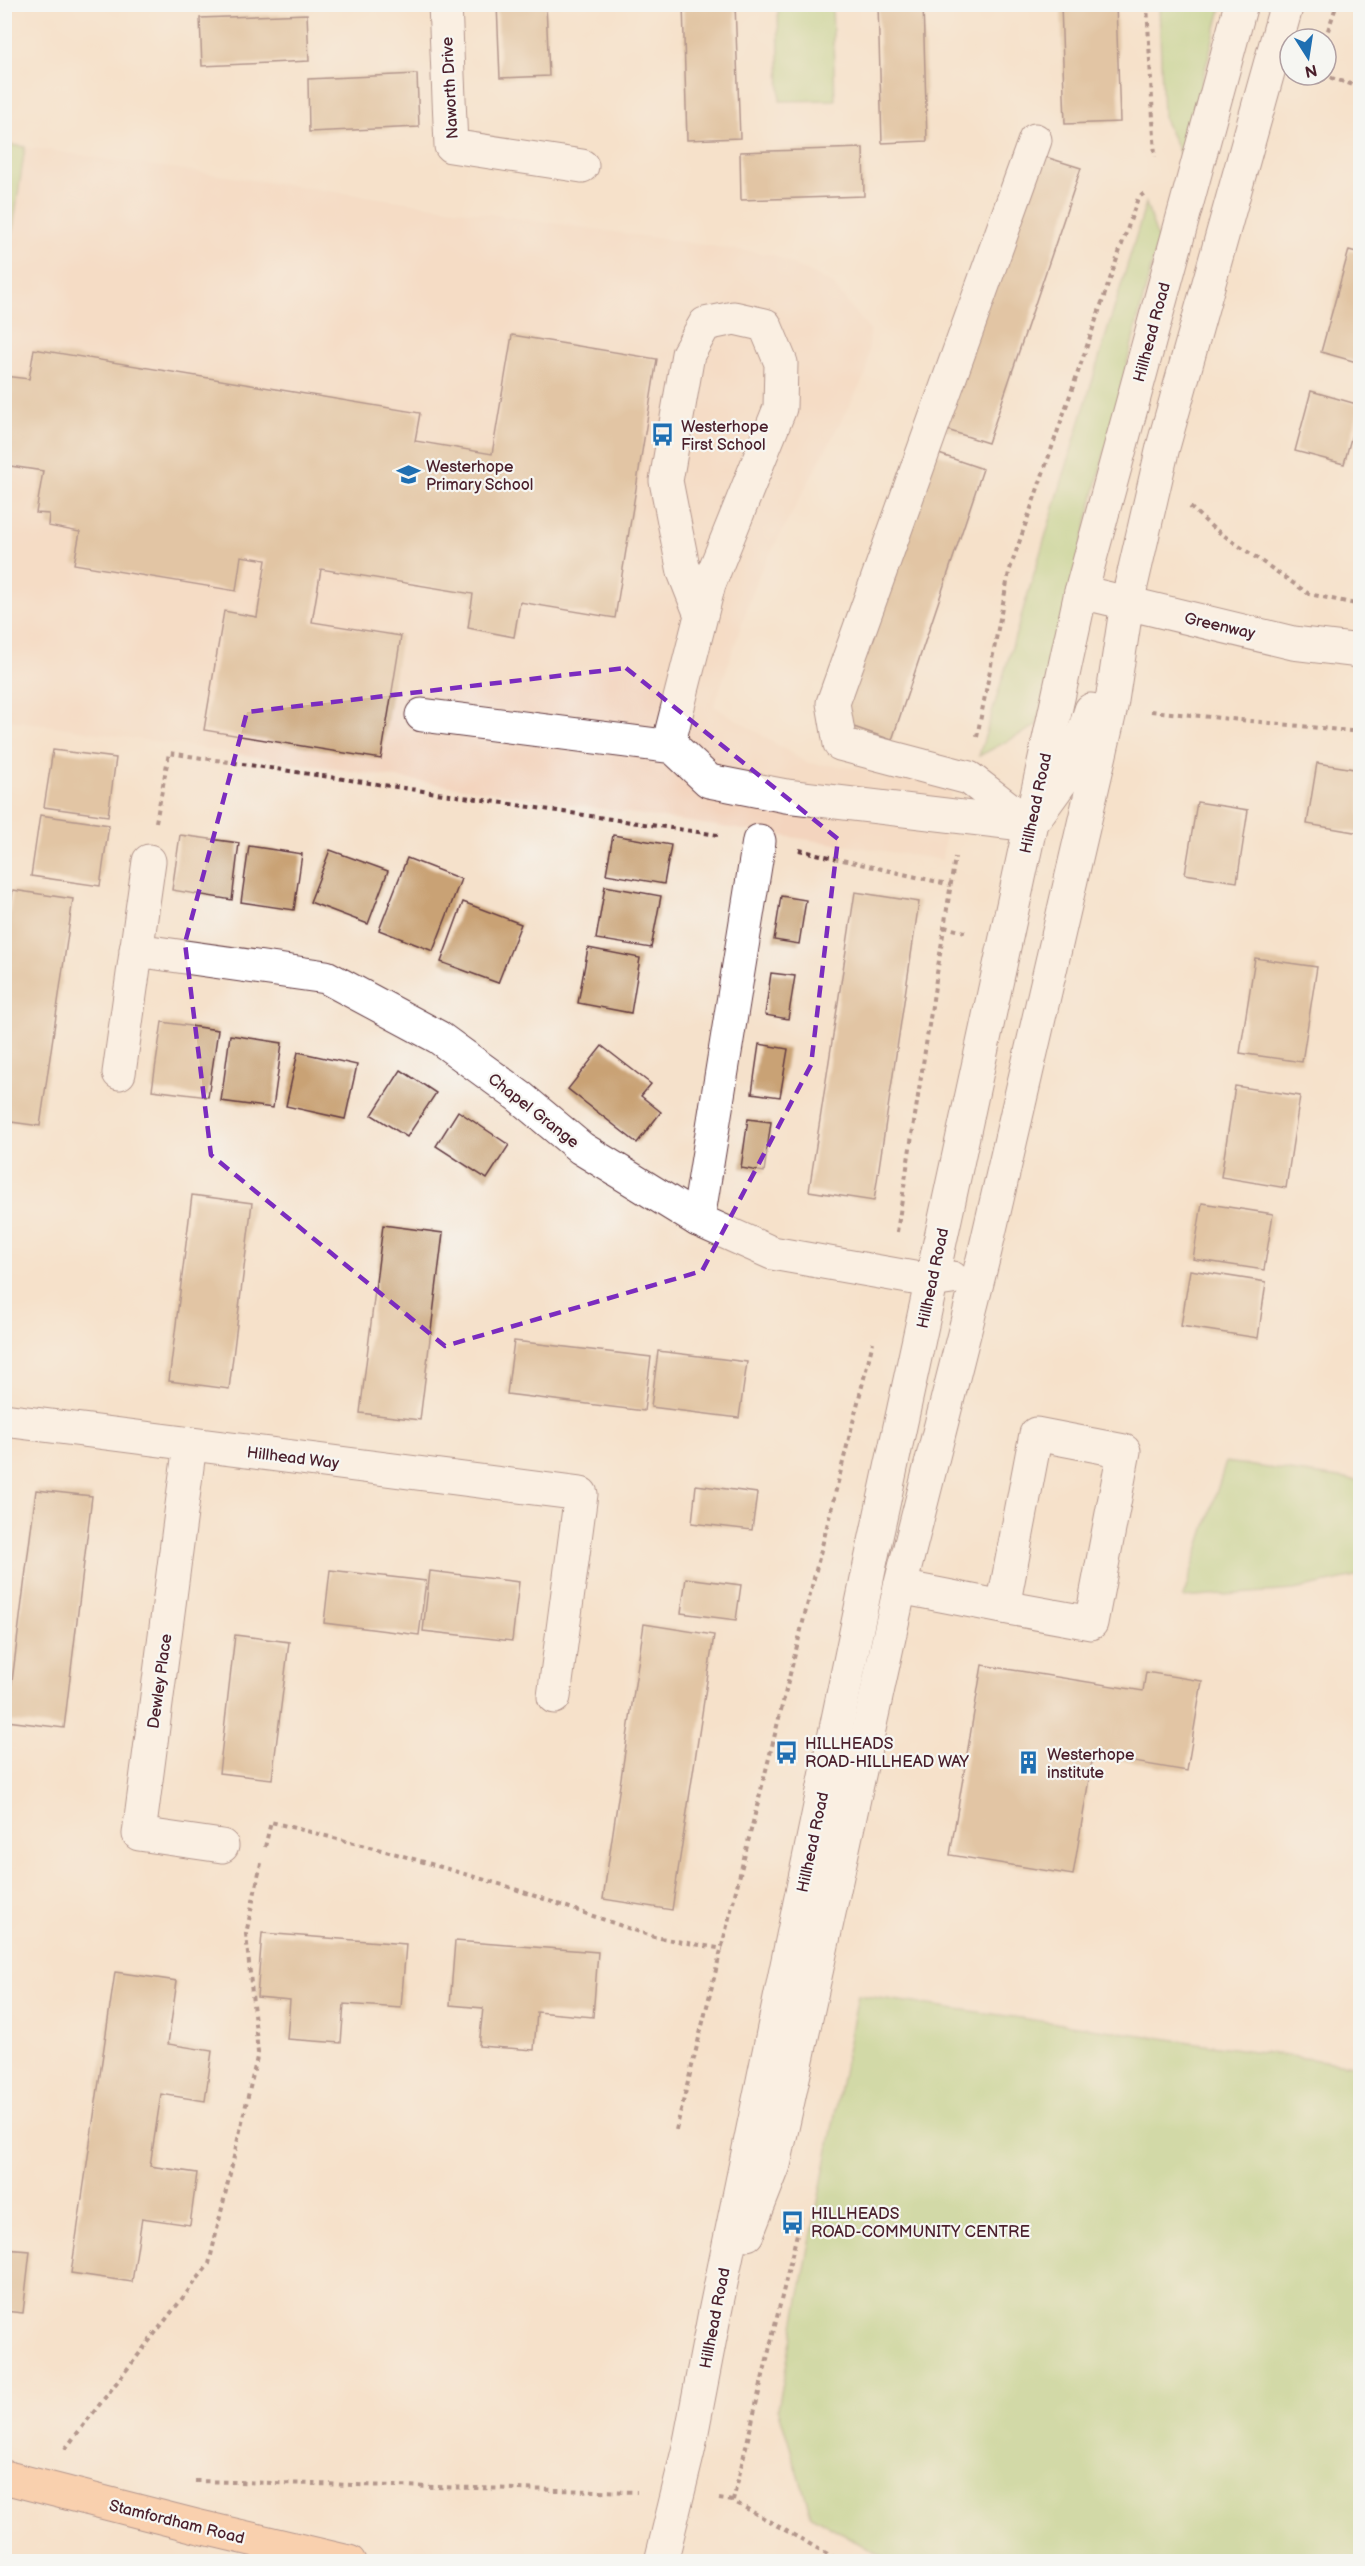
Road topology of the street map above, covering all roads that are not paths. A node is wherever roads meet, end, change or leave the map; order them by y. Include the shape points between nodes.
1 (446, 4) edge
2 (1241, 4) edge
3 (1287, 4) edge
4 (1035, 140) dead end
5 (582, 166) dead end
6 (1081, 592) junction
7 (1127, 603) junction
8 (701, 615) junction
9 (1360, 651) edge
10 (422, 715) dead end
11 (673, 747) junction
12 (1030, 825) junction
13 (759, 841) road end
14 (149, 861) road end
15 (136, 950) junction
16 (119, 1073) dead end
17 (698, 1220) junction
18 (985, 1251) junction
19 (931, 1281) junction
20 (965, 1331) junction
21 (4, 1420) edge
22 (190, 1444) junction
23 (900, 1587) junction
24 (1003, 1607) junction
25 (554, 1697) dead end
26 (222, 1845) dead end
27 (714, 2317) junction
28 (4, 2477) edge
29 (349, 2562) edge
30 (661, 2562) edge

1 - 5 street, Naworth Drive via 451,146
2 - 6 street, Hillhead Road
3 - 7 street via 1163,447
4 - 12 street via 833,703 840,744 969,778
6 - 7 street, Greenway
6 - 12 street, Hillhead Road
7 - 9 street, Greenway via 1293,643
7 - 12 street via 1073,765
7 - 18 street via 1111,707
8 - 8 street via 684,572 666,481 688,354 705,324 734,318 765,325 781,363 780,408 709,584
8 - 11 street via 671,734
10 - 11 street
11 - 12 street via 709,781 786,796
12 - 19 street, Hillhead Road
13 - 17 street
14 - 15 street
15 - 16 street
15 - 17 street, Chapel Grange via 326,976 438,1037 581,1148
17 - 19 street, Chapel Grange via 772,1253
18 - 19 street via 952,1278
18 - 20 street
19 - 20 street via 953,1302
19 - 27 street, Hillhead Road
20 - 23 street
21 - 22 street, Hillhead Way
22 - 25 street, Hillhead Way via 581,1494
22 - 26 street, Dewley Place via 139,1834
23 - 24 street
23 - 27 street via 774,2165
24 - 24 street via 1091,1623 1124,1451 1036,1434
27 - 30 street, Hillhead Road via 689,2447
28 - 29 main road, Stamfordham Road

